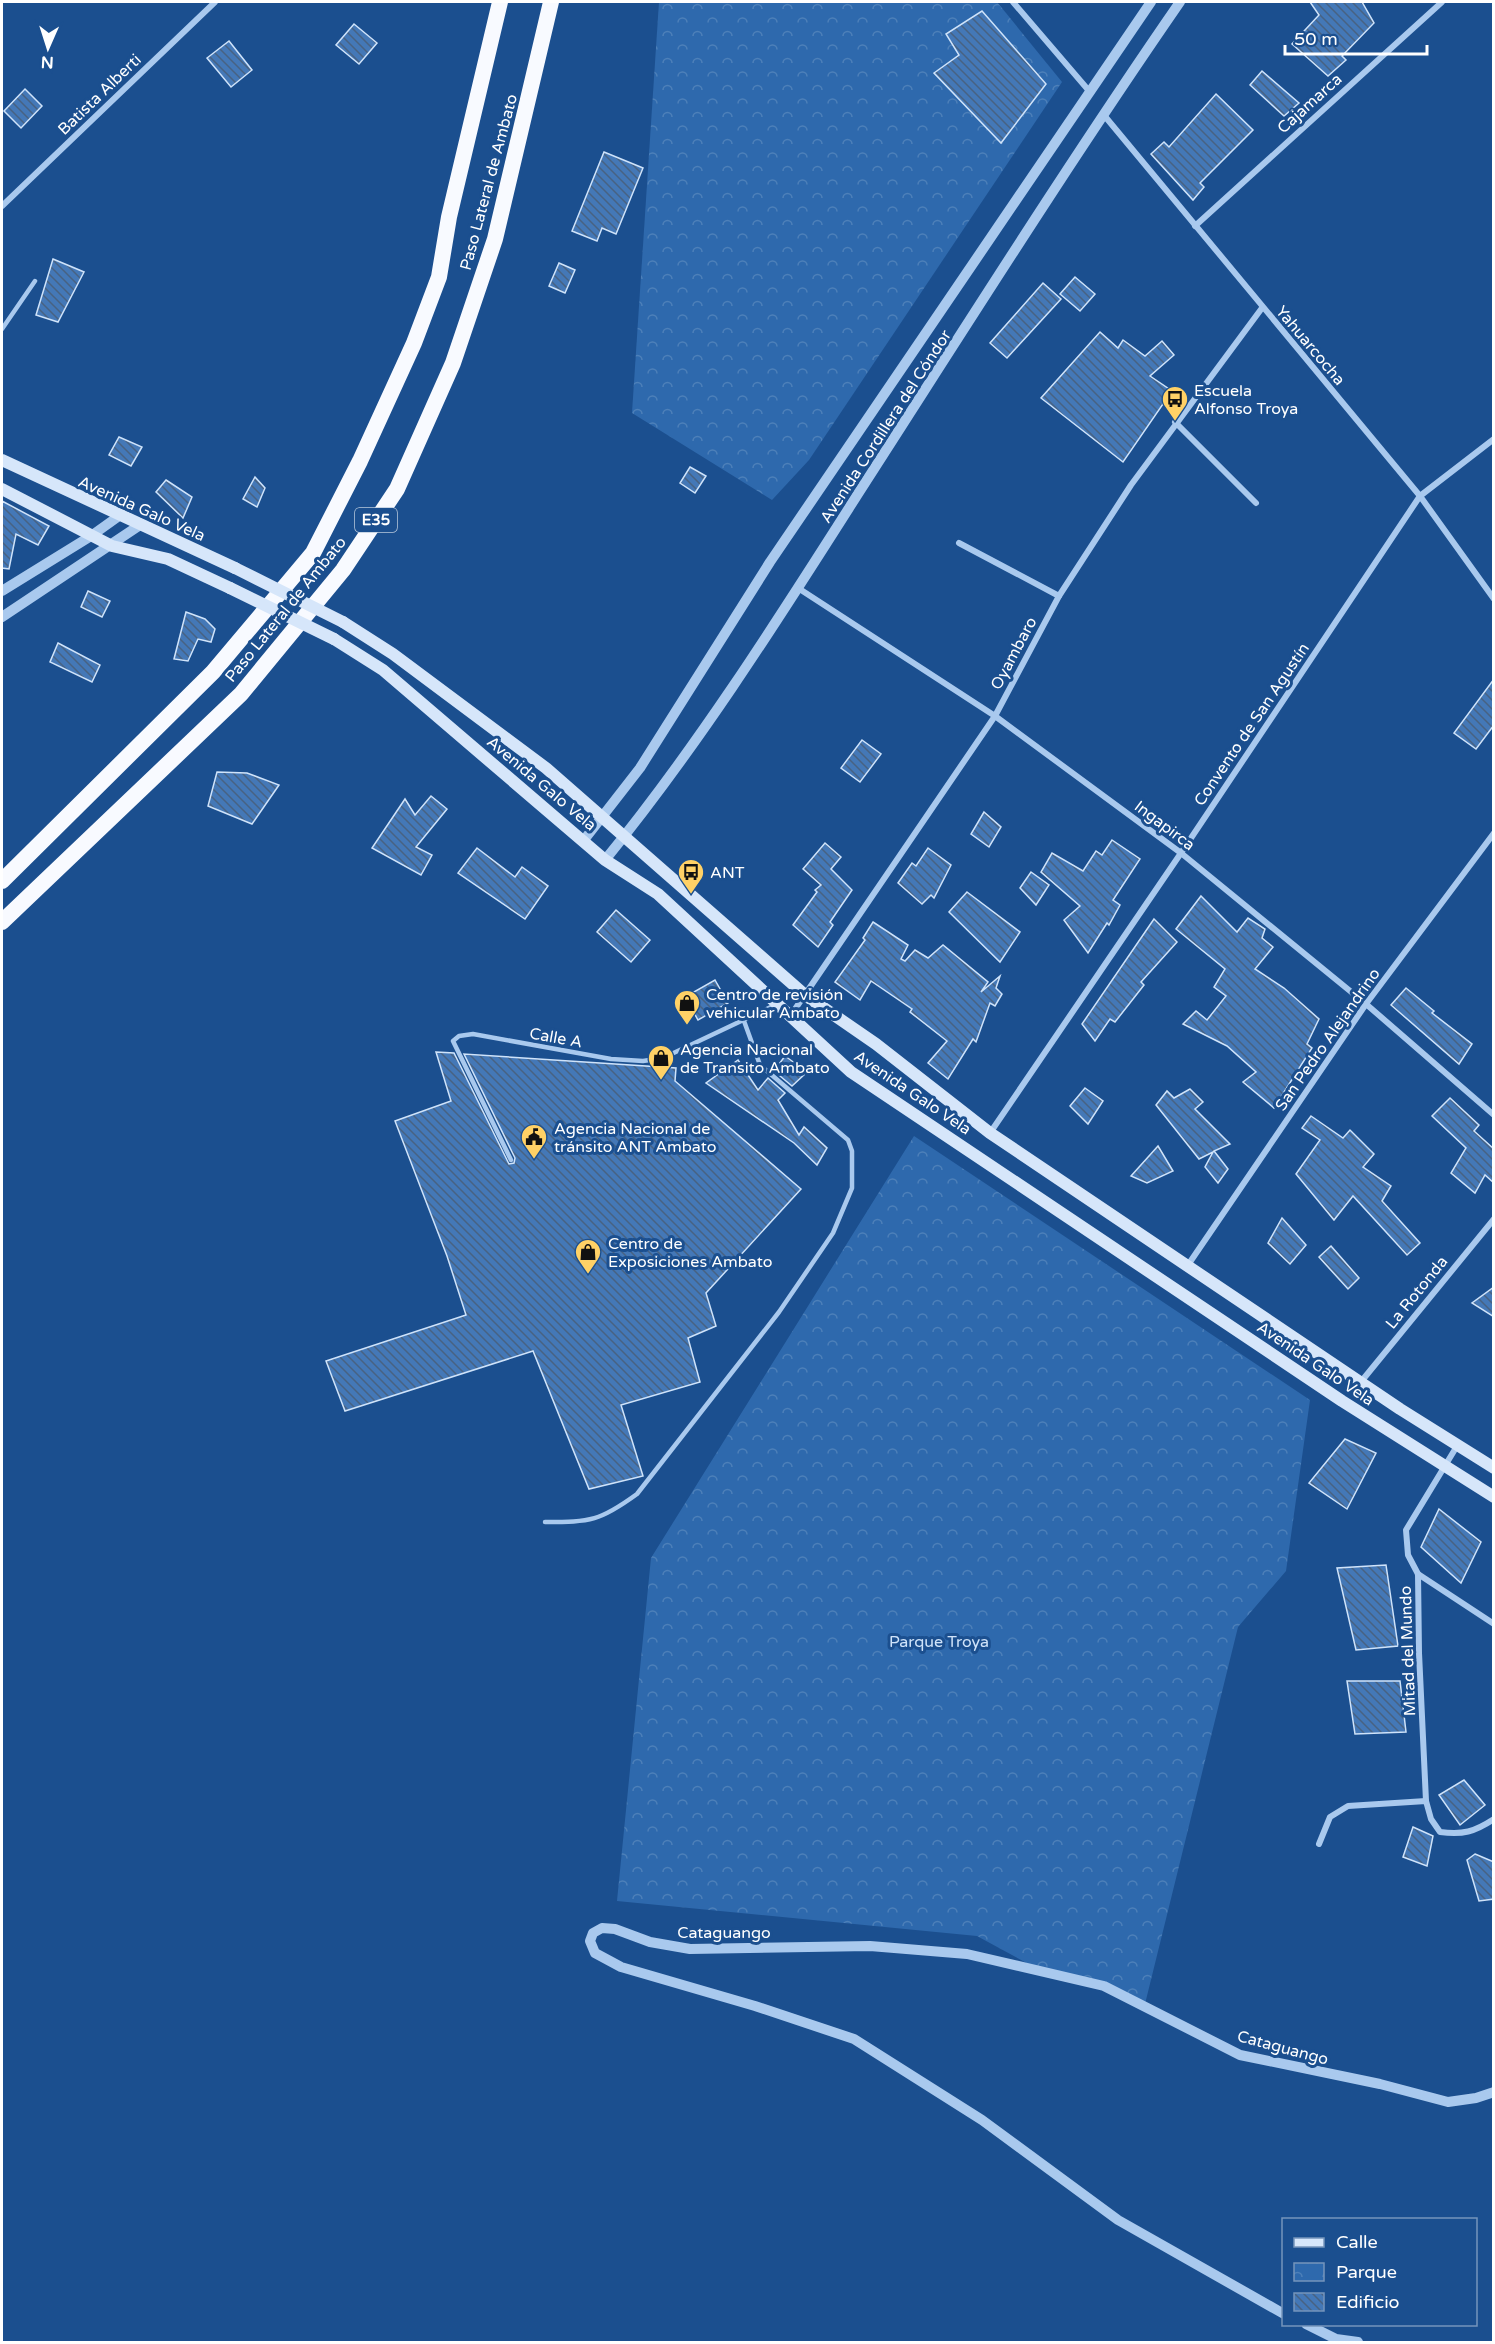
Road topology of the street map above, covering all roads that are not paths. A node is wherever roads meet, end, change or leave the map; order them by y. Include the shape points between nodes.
1 (202, 2) edge
2 (215, 2) edge
3 (500, 2) edge
4 (551, 2) edge
5 (1013, 2) edge
6 (1151, 2) edge
7 (1180, 2) edge
8 (1442, 2) edge
9 (209, 8) junction
10 (1090, 92) junction
11 (1103, 114) junction
12 (2, 206) edge
13 (1195, 225) junction
14 (34, 280) dead end
15 (1262, 308) junction
16 (2, 329) edge
17 (1175, 422) junction
18 (1494, 440) edge
19 (2, 460) edge
20 (2, 489) edge
21 (1420, 496) junction
22 (1256, 503) dead end
23 (119, 516) junction
24 (140, 525) junction
25 (92, 536) junction
26 (959, 543) dead end
27 (112, 546) junction
28 (798, 588) junction
29 (2, 591) edge
30 (1059, 596) junction
31 (1494, 598) edge
32 (2, 617) edge
33 (995, 716) junction
34 (603, 816) junction
35 (1494, 832) edge
36 (625, 836) junction
37 (584, 840) junction
38 (1181, 854) junction
39 (605, 860) junction
40 (2, 881) edge
41 (2, 922) edge
42 (805, 994) junction
43 (777, 1004) junction
44 (1366, 1004) junction
45 (791, 1015) junction
46 (744, 1021) junction
47 (1494, 1115) edge
48 (990, 1132) junction
49 (511, 1160) dead end
50 (1494, 1218) edge
51 (1188, 1265) junction
52 (1360, 1383) junction
53 (1457, 1446) junction
54 (1444, 1468) junction
55 (1494, 1468) edge
56 (1494, 1497) edge
57 (545, 1522) dead end
58 (1418, 1574) junction
59 (1494, 1624) edge
60 (1426, 1801) junction
61 (1494, 1819) edge
62 (1319, 1844) dead end
63 (1494, 2092) edge
64 (1282, 2313) edge
65 (1308, 2326) edge
66 (1358, 2343) edge

1 - 9 street
2 - 9 street, Batista Alberti
3 - 40 highway, Paso Lateral de Ambato / E35 via 449,217 439,278 370,440 313,553 213,672
4 - 41 highway, Paso Lateral de Ambato / E35 via 495,239 453,363 397,489 343,570 241,694
5 - 10 street
6 - 10 street, Avenida Cordillera del Cóndor
7 - 11 street, Avenida Cordillera del Cóndor
8 - 13 street, Cajamarca
9 - 12 street, Batista Alberti
10 - 34 street, Avenida Cordillera del Cóndor via 770,562 640,768
11 - 13 street, Yahuarcocha
11 - 28 street, Avenida Cordillera del Cóndor
13 - 15 street, Yahuarcocha
14 - 16 lane
15 - 17 street, Oyambaro
15 - 21 street, Yahuarcocha
17 - 22 street
17 - 30 street, Oyambaro
18 - 21 street, Convento de San Agustín
19 - 23 main road, Avenida Galo Vela
20 - 25 main road, Avenida Galo Vela
21 - 31 street, Yahuarcocha
21 - 38 street, Convento de San Agustín
23 - 24 main road, Avenida Galo Vela
23 - 25 street
24 - 27 street
24 - 34 main road, Avenida Galo Vela, bridge via 343,622 393,654 546,768
25 - 27 main road, Avenida Galo Vela
25 - 29 street
26 - 30 street
27 - 32 street
27 - 37 main road, Avenida Galo Vela, bridge via 168,559 334,639 383,670
28 - 33 street, Ingapirca
28 - 36 street, Avenida Cordillera del Cóndor via 663,788
30 - 33 street, Oyambaro
33 - 38 street, Ingapirca
33 - 42 street, Oyambaro
34 - 36 main road, Avenida Galo Vela
34 - 37 street, Avenida Cordillera del Cóndor
35 - 44 street, San Pedro Alejandrino
36 - 39 street, Avenida Cordillera del Cóndor
36 - 42 main road, Avenida Galo Vela
37 - 39 main road, Avenida Galo Vela
38 - 44 street, Ingapirca
38 - 48 street, Convento de San Agustín
39 - 43 main road, Avenida Galo Vela via 658,894
42 - 45 street, Oyambaro
42 - 48 main road, Avenida Galo Vela
43 - 45 main road, Avenida Galo Vela
43 - 46 lane, Calle A
44 - 47 street, Ingapirca
44 - 51 street, San Pedro Alejandrino
45 - 54 main road, Avenida Galo Vela via 851,1072
46 - 49 lane, Calle A via 663,1059 642,1061 473,1034 459,1036 453,1041
46 - 57 lane via 760,1065 848,1140 852,1151 852,1188 833,1233 779,1312 637,1494 607,1516 578,1522
48 - 51 main road, Avenida Galo Vela
50 - 52 street, La Rotonda
51 - 52 main road, Avenida Galo Vela
52 - 53 main road, Avenida Galo Vela
53 - 54 street, Mitad del Mundo
53 - 55 main road, Avenida Galo Vela
54 - 56 main road, Avenida Galo Vela
54 - 58 street, Mitad del Mundo via 1406,1530 1408,1555
58 - 59 street
58 - 60 street, Mitad del Mundo
60 - 61 street via 1440,1832 1474,1833
60 - 62 street via 1348,1806 1330,1817
63 - 64 street, Cataguango via 1448,2102 1240,2055 1104,1986 967,1954 870,1946 690,1949 650,1942 615,1929 602,1928 593,1933 590,1941 595,1953 621,1967 854,2039 982,2120 1118,2220
65 - 66 street via 1336,2339

